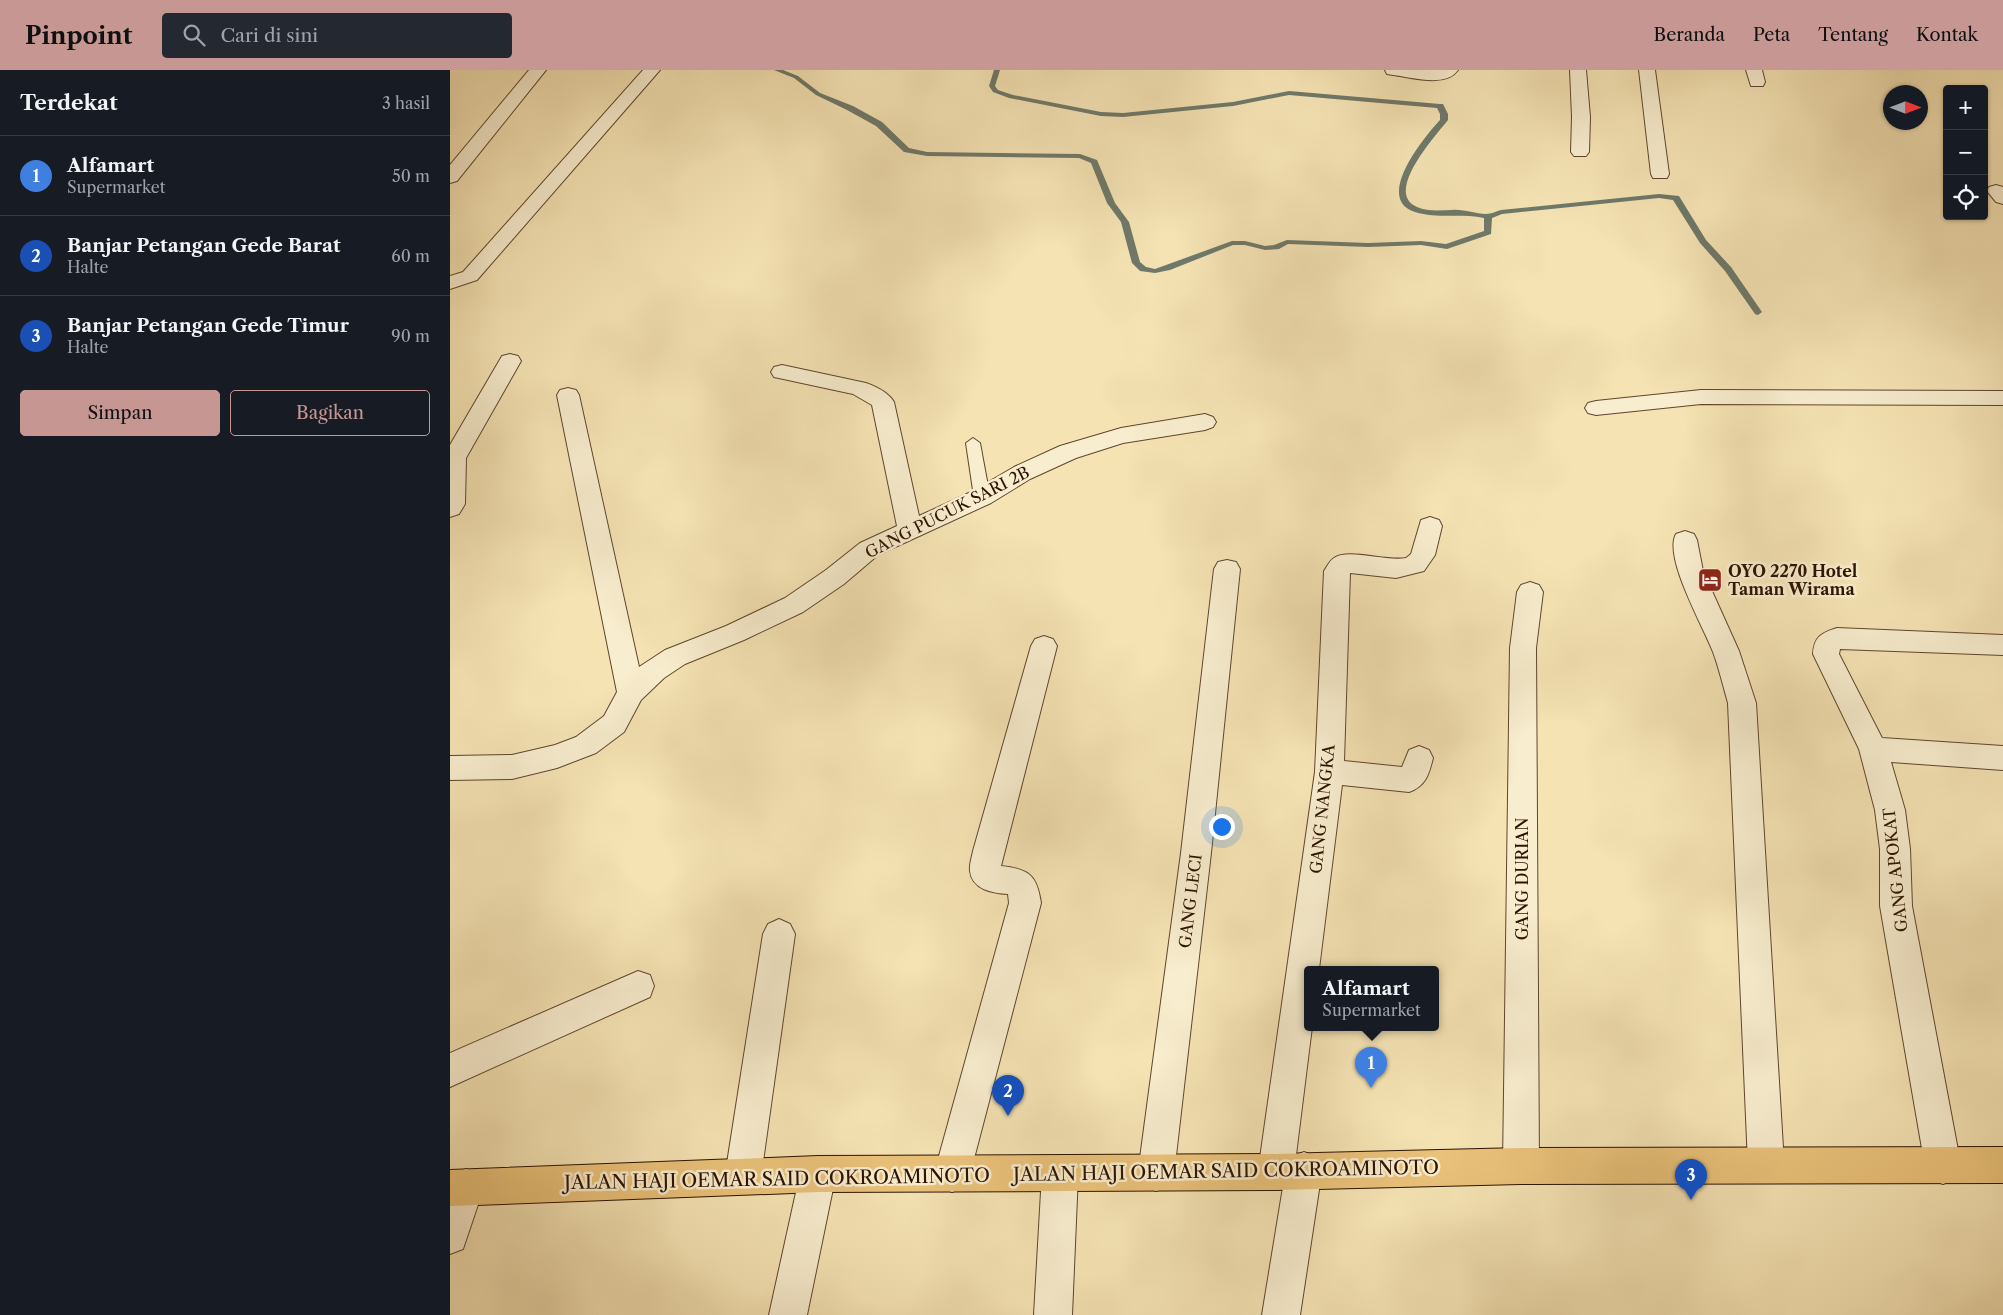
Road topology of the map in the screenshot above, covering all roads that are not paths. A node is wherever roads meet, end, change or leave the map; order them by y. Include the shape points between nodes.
1 (538, 70) edge
2 (652, 70) edge
3 (1393, 70) edge
4 (1450, 70) edge
5 (1578, 70) edge
6 (1647, 70) edge
7 (1580, 152) dead end
8 (1660, 174) dead end
9 (450, 177) edge
10 (450, 283) edge
11 (510, 361) dead end
12 (782, 372) dead end
13 (568, 395) dead end
14 (2003, 398) edge
15 (1596, 408) dead end
16 (1205, 422) dead end
17 (973, 443) dead end
18 (982, 497) junction
19 (450, 508) edge
20 (1430, 526) dead end
21 (910, 529) junction
22 (1685, 540) dead end
23 (1227, 570) dead end
24 (1530, 592) dead end
25 (2003, 645) edge
26 (1044, 646) dead end
27 (631, 692) junction
28 (1873, 750) junction
29 (1419, 758) dead end
30 (2003, 758) edge
31 (450, 768) edge
32 (1329, 772) junction
33 (779, 934) dead end
34 (1310, 966) edge
35 (638, 986) dead end
36 (1304, 1028) edge
37 (450, 1070) edge
38 (1766, 1164) junction
39 (2003, 1165) edge
40 (1521, 1166) junction
41 (1943, 1166) junction
42 (1290, 1171) junction
43 (1156, 1173) junction
44 (818, 1174) junction
45 (952, 1174) junction
46 (1060, 1174) junction
47 (743, 1176) junction
48 (458, 1188) edge
49 (450, 1236) edge
50 (788, 1315) edge
51 (1053, 1315) edge
52 (1281, 1315) edge

1 - 9 street
2 - 10 street via 470,276
3 - 4 street via 1437,75
5 - 7 street
6 - 8 street
11 - 19 street via 454,458 453,504
12 - 21 street via 858,388 882,402
13 - 27 street
14 - 15 street via 1701,397
16 - 18 street, GANG PUCUK SARI 2B via 1120,436 1068,452 1022,472
17 - 18 lane
18 - 21 street, GANG PUCUK SARI 2B
20 - 32 street, GANG NANGKA via 1422,557 1410,568 1400,570 1353,563 1339,566 1334,602
21 - 27 street, GANG PUCUK SARI 2B via 868,549 794,605 675,657 654,670
22 - 38 street via 1690,571 1726,651 1742,703
23 - 43 street, GANG LECI
24 - 40 street, GANG DURIAN via 1523,648
25 - 28 street, GANG APOKAT via 1837,638 1827,643 1826,654
26 - 45 street via 985,872 993,879 1015,881 1023,888 1024,903
27 - 31 street, GANG PUCUK SARI 2B via 614,724 586,745 512,767
28 - 30 street
28 - 41 street, GANG APOKAT via 1890,810 1895,849 1896,906
29 - 32 street via 1409,780
32 - 34 street, GANG NANGKA
33 - 47 street
35 - 37 street
36 - 42 street, GANG NANGKA
38 - 40 highway, JALAN HAJI OEMAR SAID COKROAMINOTO
38 - 41 highway, JALAN HAJI OEMAR SAID COKROAMINOTO
39 - 41 highway, JALAN HAJI OEMAR SAID COKROAMINOTO
40 - 42 highway, JALAN HAJI OEMAR SAID COKROAMINOTO
42 - 43 highway, JALAN HAJI OEMAR SAID COKROAMINOTO
42 - 52 street, GANG NANGKA
43 - 46 highway, JALAN HAJI OEMAR SAID COKROAMINOTO
44 - 45 highway, JALAN HAJI OEMAR SAID COKROAMINOTO
44 - 47 highway, JALAN HAJI OEMAR SAID COKROAMINOTO
44 - 50 street
45 - 46 highway, JALAN HAJI OEMAR SAID COKROAMINOTO
46 - 51 street
47 - 48 highway, JALAN HAJI OEMAR SAID COKROAMINOTO
48 - 49 street

